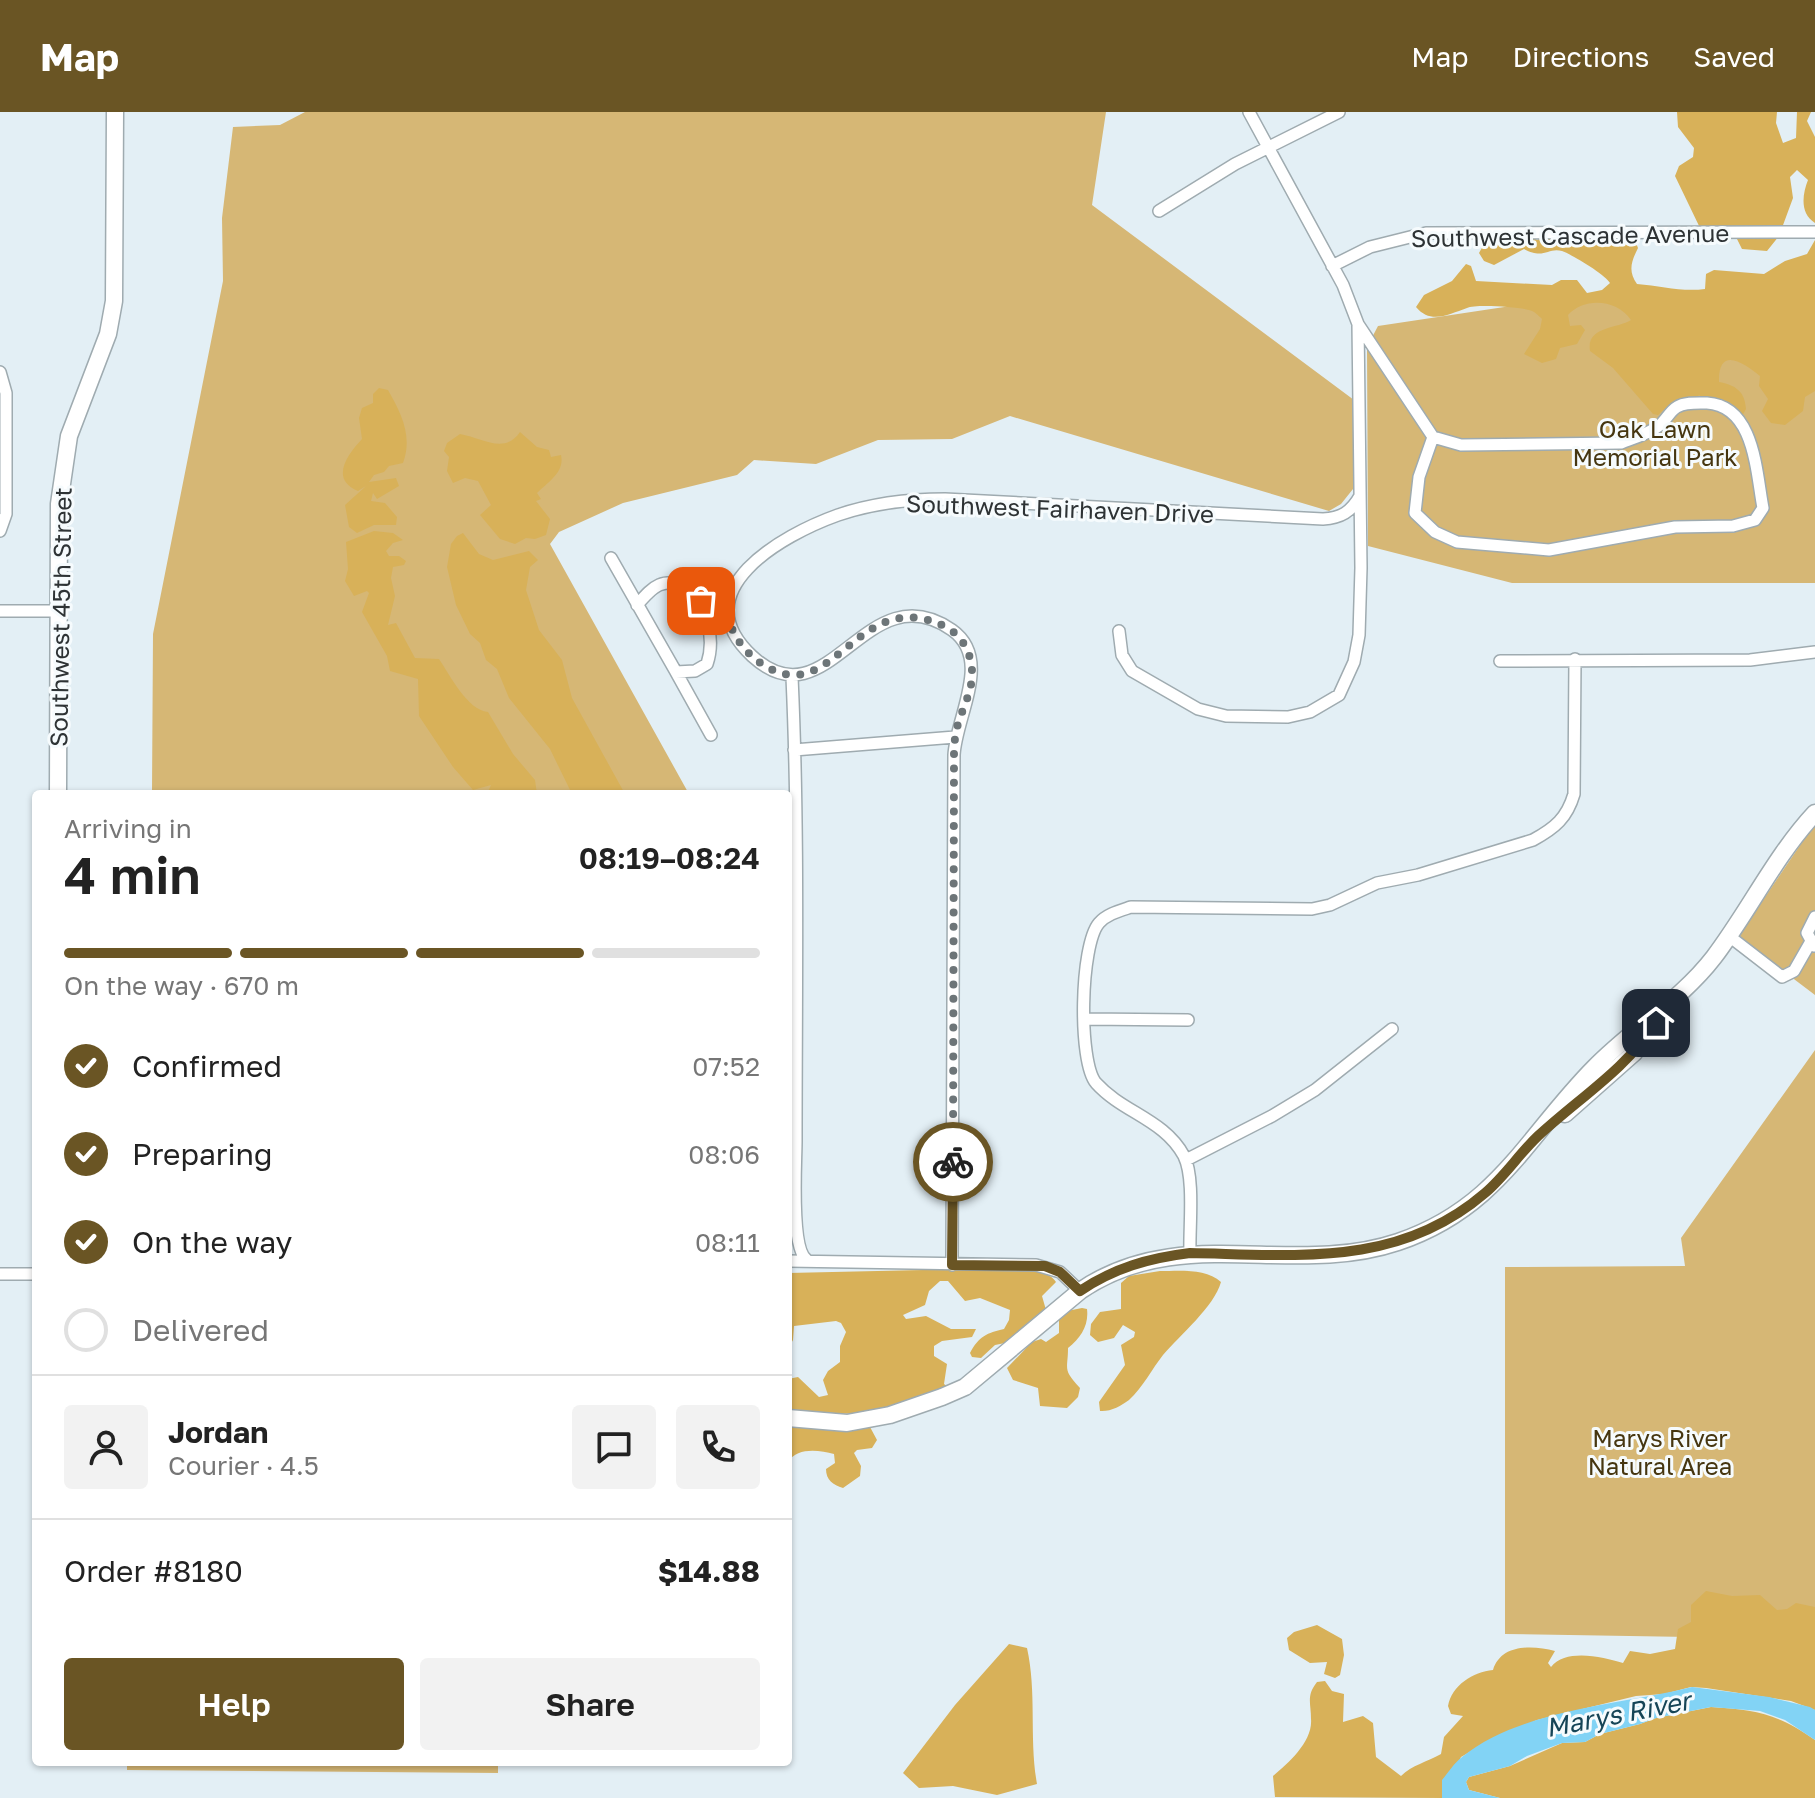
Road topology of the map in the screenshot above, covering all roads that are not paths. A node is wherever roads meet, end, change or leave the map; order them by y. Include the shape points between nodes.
1 (115, 112) edge
2 (1249, 112) edge
3 (1339, 112) edge
4 (1268, 146) junction
5 (1159, 211) dead end
6 (1815, 232) edge
7 (1332, 266) junction
8 (1358, 324) junction
9 (0, 372) edge
10 (1433, 437) junction
11 (1360, 496) junction
12 (0, 531) edge
13 (611, 558) dead end
14 (637, 605) junction
15 (0, 611) edge
16 (58, 611) junction
17 (729, 621) junction
18 (707, 626) junction
19 (1119, 631) dead end
20 (1815, 652) edge
21 (1575, 659) junction
22 (1500, 661) dead end
23 (676, 672) junction
24 (792, 677) junction
25 (711, 735) dead end
26 (955, 737) junction
27 (794, 750) junction
28 (58, 790) edge
29 (1815, 813) edge
30 (1815, 917) edge
31 (1729, 936) junction
32 (1813, 944) edge
33 (1086, 1019) junction
34 (1188, 1020) dead end
35 (1392, 1029) dead end
36 (1186, 1160) junction
37 (1190, 1253) junction
38 (807, 1260) junction
39 (792, 1261) edge
40 (952, 1265) junction
41 (0, 1274) edge
42 (32, 1274) edge
43 (1080, 1291) junction
44 (792, 1418) edge

1 - 16 street, Southwest 45th Street via 116,283 108,334 69,436 62,471
2 - 4 street
3 - 4 street
4 - 5 street
4 - 7 street
6 - 7 street, Southwest Cascade Avenue via 1426,233 1370,247
7 - 8 street
8 - 10 street
8 - 11 street
9 - 12 street via 6,393 6,514
10 - 10 street via 1461,445 1621,443 1660,425 1676,408 1712,403 1734,413 1748,432 1763,508 1755,520 1733,526 1675,527 1549,550 1457,542 1435,532 1415,513 1419,477
11 - 17 street, Southwest Fairhaven Drive via 1343,516 1323,519 945,499 893,501 814,525 759,558 731,590
11 - 19 street via 1359,642 1344,688 1322,707 1266,718 1198,709 1132,671 1122,655
13 - 14 street
14 - 18 street via 668,581 689,585 701,601
14 - 23 street
15 - 16 street
16 - 28 street, Southwest 45th Street
17 - 18 street
17 - 24 street via 756,660
18 - 23 street via 713,646 707,664
20 - 21 street via 1750,660
21 - 22 street
21 - 33 street via 1574,794 1569,811 1550,831 1426,873 1377,883 1312,909 1131,907 1112,913 1099,923 1087,949
23 - 25 street
24 - 26 street via 828,662 886,621 932,621 962,641 971,665 972,681
24 - 27 street
26 - 27 street
26 - 40 street
27 - 38 street via 796,1196 799,1252
29 - 31 street
30 - 32 street via 1807,933
31 - 32 street via 1782,977 1794,971
31 - 37 street via 1662,1010 1634,1053 1536,1138 1468,1207 1398,1242 1334,1254
33 - 34 street
33 - 36 street via 1086,1061 1097,1083 1164,1128
35 - 36 street via 1315,1090
36 - 37 street
37 - 43 street via 1129,1265
38 - 39 street
38 - 40 street
40 - 43 street via 1045,1266
41 - 42 street
43 - 44 street via 965,1387 890,1415 847,1423

